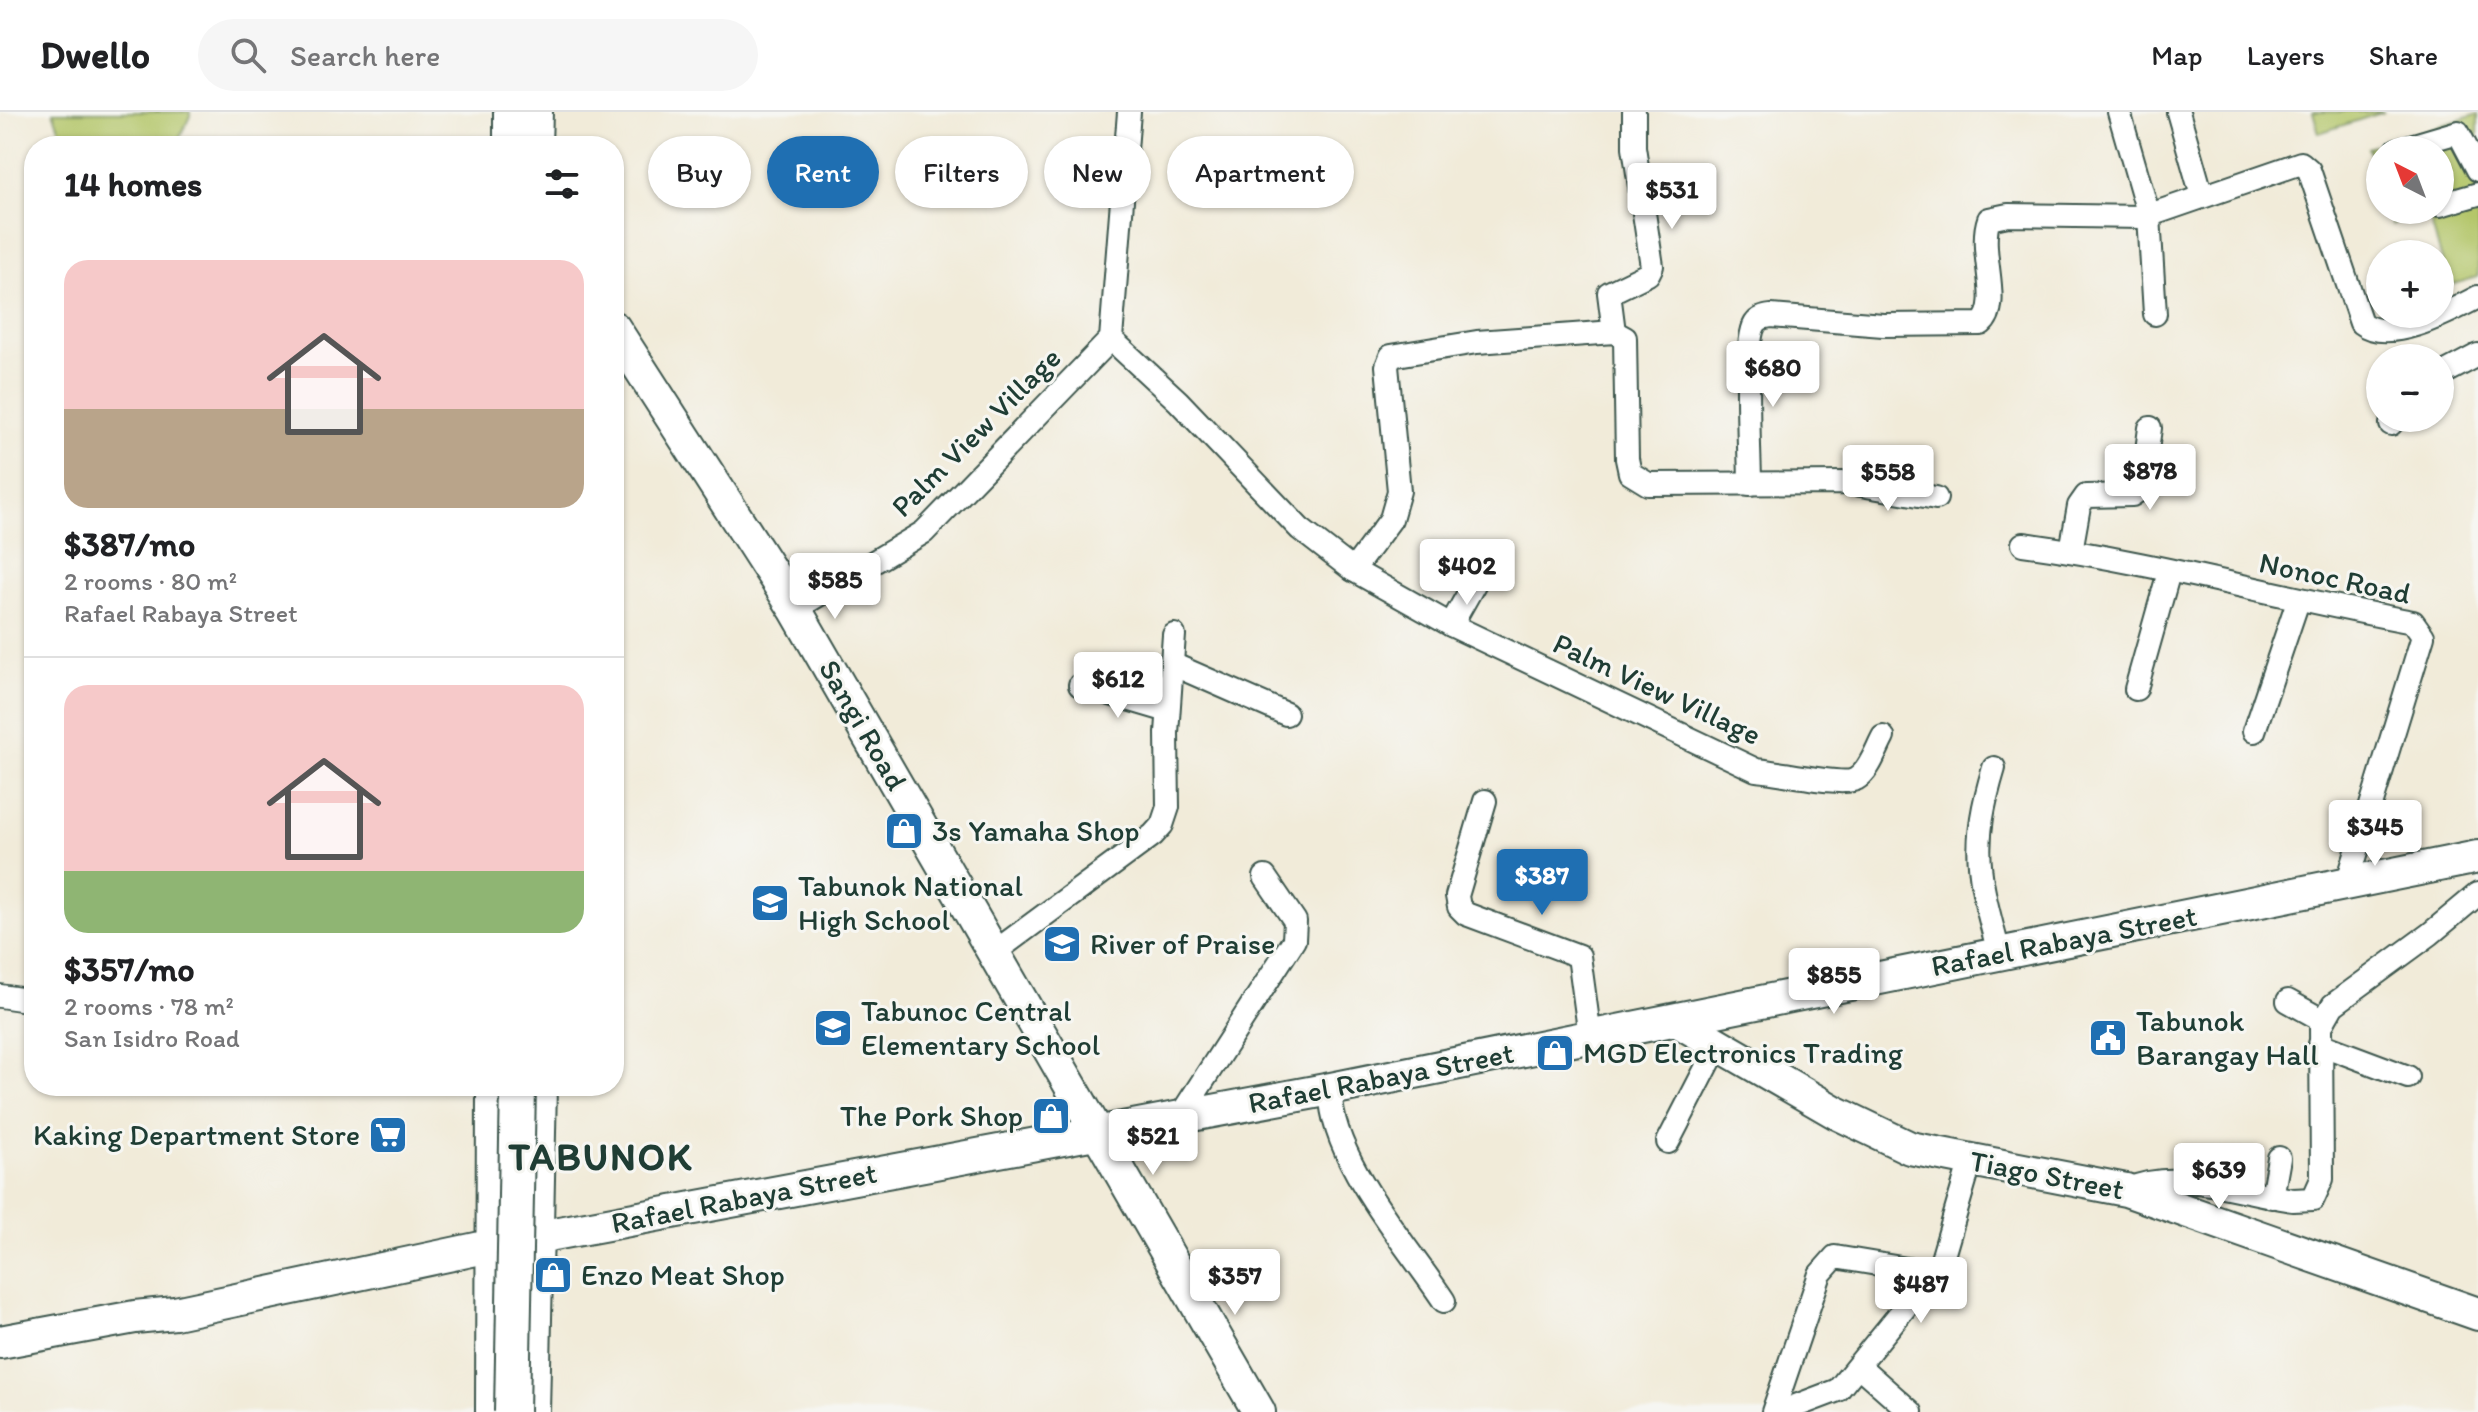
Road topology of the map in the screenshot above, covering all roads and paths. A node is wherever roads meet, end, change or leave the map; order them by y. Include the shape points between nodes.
1 (511, 112) edge
2 (535, 112) edge
3 (1129, 112) edge
4 (1634, 112) edge
5 (2119, 112) edge
6 (2178, 112) edge
7 (511, 136) edge
8 (534, 136) edge
9 (2437, 136) edge
10 (2472, 140) edge
11 (2478, 170) edge
12 (2478, 194) edge
13 (2202, 196) junction
14 (2454, 201) edge
15 (2149, 216) junction
16 (2478, 297) edge
17 (2155, 314) dead end
18 (1614, 332) junction
19 (1111, 339) junction
20 (624, 344) edge
21 (2478, 355) edge
22 (2454, 368) edge
23 (2150, 428) dead end
24 (1750, 484) junction
25 (1936, 498) dead end
26 (2023, 544) dead end
27 (2071, 551) junction
28 (1491, 554) dead end
29 (1353, 570) junction
30 (2169, 572) junction
31 (2298, 601) junction
32 (795, 609) junction
33 (1451, 625) junction
34 (1174, 635) dead end
35 (1172, 664) junction
36 (1080, 685) dead end
37 (2136, 689) dead end
38 (1168, 711) junction
39 (1286, 714) dead end
40 (2254, 731) dead end
41 (1883, 737) dead end
42 (1994, 768) dead end
43 (1485, 801) dead end
44 (2478, 857) edge
45 (1265, 877) dead end
46 (2347, 884) junction
47 (2478, 894) edge
48 (996, 951) junction
49 (1999, 953) junction
50 (0, 996) edge
51 (24, 1000) edge
52 (2288, 1001) dead end
53 (1676, 1020) junction
54 (2324, 1021) junction
55 (1590, 1037) junction
56 (2320, 1044) junction
57 (1718, 1045) junction
58 (2408, 1077) dead end
59 (1331, 1089) junction
60 (494, 1096) edge
61 (518, 1096) edge
62 (539, 1096) edge
63 (1179, 1118) junction
64 (1095, 1133) junction
65 (1668, 1142) dead end
66 (2279, 1158) dead end
67 (1971, 1160) junction
68 (2126, 1190) junction
69 (2272, 1197) junction
70 (536, 1237) junction
71 (495, 1245) junction
72 (1931, 1273) junction
73 (1444, 1301) dead end
74 (2478, 1314) edge
75 (0, 1342) edge
76 (1860, 1367) junction
77 (493, 1412) edge
78 (512, 1412) edge
79 (532, 1412) edge
80 (1259, 1412) edge
81 (1773, 1412) edge
82 (1780, 1412) edge
83 (1911, 1412) edge

1 - 7 main road
2 - 8 main road
3 - 19 street
4 - 18 street via 1634,147 1652,266 1648,274 1609,293
5 - 15 street
6 - 13 street
9 - 10 street via 2451,131
10 - 11 street
12 - 14 street
13 - 15 street
13 - 16 street via 2301,163 2309,170 2361,323 2372,332 2386,333
15 - 17 street
15 - 24 street via 1989,219 1983,236 1992,302 1989,318 1981,324 1883,325 1771,316 1758,320 1750,359
18 - 24 street via 1628,343 1627,459 1635,479 1648,484
18 - 29 street via 1477,342 1391,356 1387,366 1399,491 1396,507
19 - 29 street, Palm View Village via 1300,529
19 - 32 street, Palm View Village via 924,532
20 - 32 main road, Sangi Road
21 - 22 street
23 - 27 street via 2142,488 2132,495 2086,496 2079,506
24 - 25 street via 1849,483
26 - 27 street, Nonoc Road
27 - 30 street, Nonoc Road
28 - 33 street
29 - 33 street, Palm View Village
30 - 31 street, Nonoc Road
30 - 37 street
31 - 40 street
31 - 46 street, Nonoc Road via 2413,622 2423,636
32 - 48 main road, Sangi Road
33 - 41 street, Palm View Village via 1756,770 1854,781
34 - 35 street
35 - 38 street
35 - 39 street
36 - 38 street
38 - 48 street via 1168,807 1162,825
42 - 49 street via 1978,829 1978,852 1980,882
43 - 55 street via 1457,896 1459,907 1579,956
44 - 46 main road, Rafael Rabaya Street
45 - 63 street via 1295,921 1294,940
46 - 49 main road, Rafael Rabaya Street
47 - 54 street via 2333,1005
48 - 64 main road, Sangi Road
49 - 53 main road, Rafael Rabaya Street
50 - 51 street
52 - 54 street
53 - 55 main road, Rafael Rabaya Street
53 - 57 main road, Tiago Street
54 - 56 street
55 - 59 main road, Rafael Rabaya Street
56 - 58 street
56 - 69 street via 2322,1179 2313,1199
57 - 65 street
57 - 67 main road, Tiago Street via 1910,1148
59 - 63 main road, Rafael Rabaya Street
59 - 73 street via 1330,1104 1349,1163
60 - 71 main road
61 - 78 main road, bridge
62 - 70 main road
63 - 64 main road, Rafael Rabaya Street
64 - 70 main road, Rafael Rabaya Street
64 - 80 main road, Sangi Road
66 - 69 street
67 - 68 main road, Tiago Street
67 - 72 street via 1946,1254
68 - 69 street via 2172,1178
68 - 74 main road, Tiago Street
70 - 71 main road, Rafael Rabaya Street
70 - 79 main road
71 - 75 main road, Rafael Rabaya Street via 175,1313
71 - 77 main road
72 - 76 street
72 - 81 street via 1835,1257 1828,1261
76 - 82 street via 1838,1390
76 - 83 street

